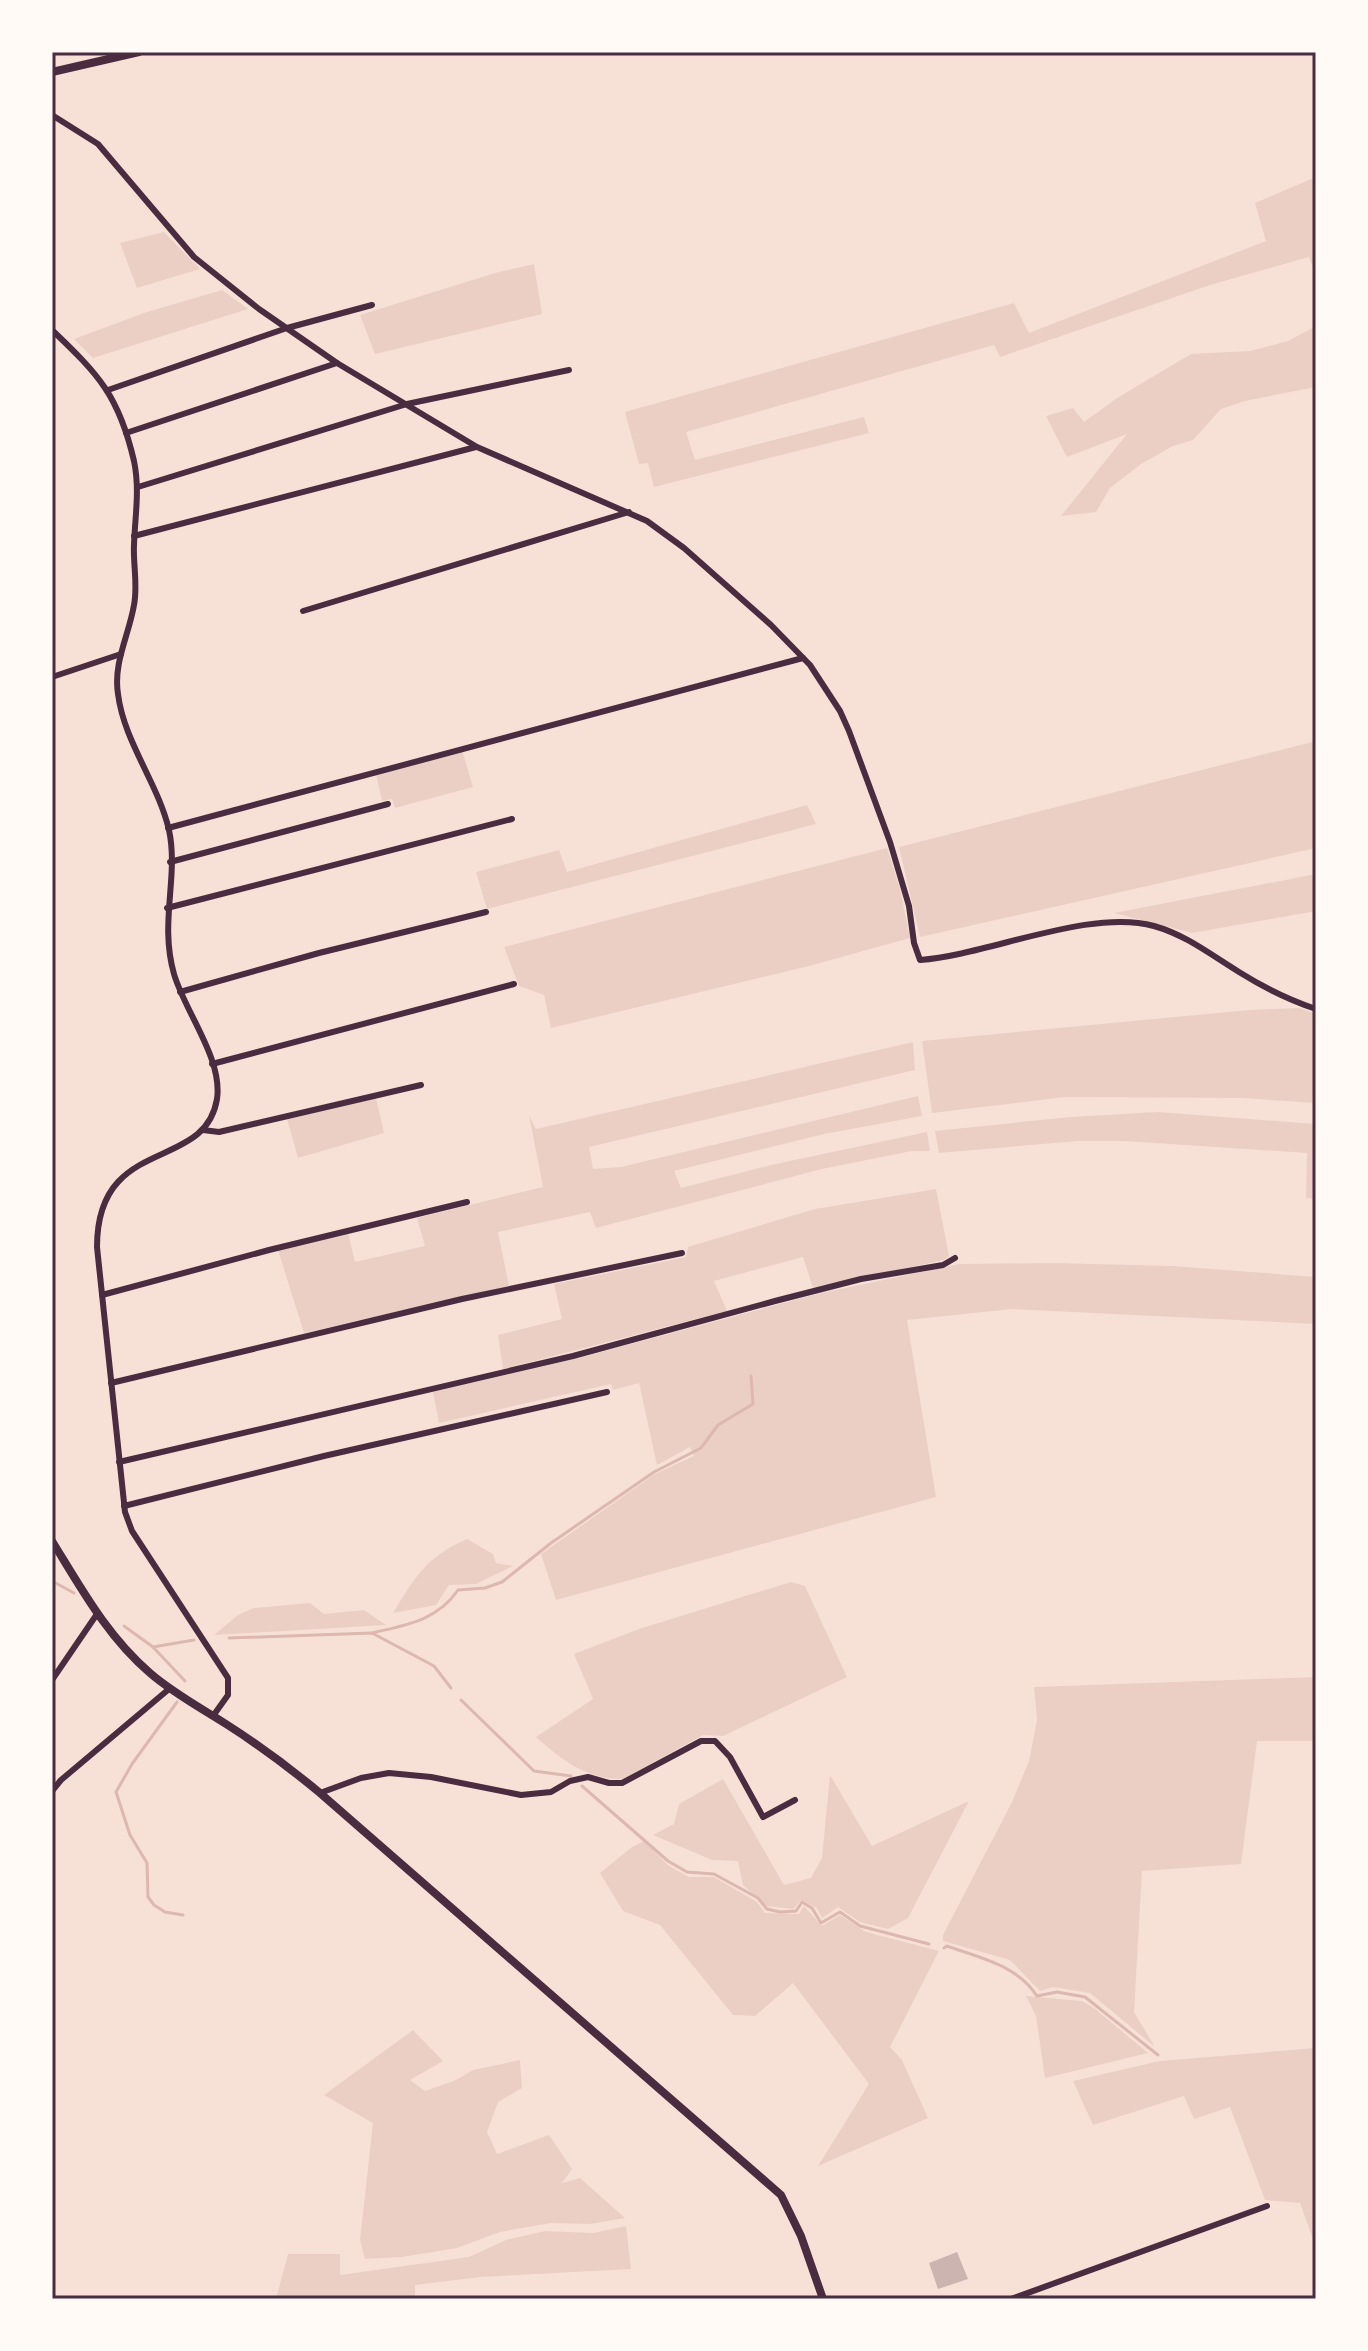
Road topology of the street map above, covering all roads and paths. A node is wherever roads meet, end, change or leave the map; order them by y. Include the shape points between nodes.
1 (139, 52) edge
2 (52, 72) edge
3 (52, 115) edge
4 (372, 305) dead end
5 (287, 328) junction
6 (52, 330) edge
7 (337, 363) junction
8 (569, 370) dead end
9 (108, 390) junction
10 (407, 404) junction
11 (126, 433) junction
12 (477, 447) junction
13 (138, 487) junction
14 (630, 511) junction
15 (134, 536) junction
16 (303, 611) dead end
17 (121, 654) junction
18 (803, 658) junction
19 (52, 677) edge
20 (388, 804) dead end
21 (512, 819) dead end
22 (168, 828) junction
23 (170, 862) junction
24 (167, 908) junction
25 (486, 912) dead end
26 (514, 984) dead end
27 (180, 992) junction
28 (1316, 1009) edge
29 (212, 1064) junction
30 (421, 1085) dead end
31 (203, 1130) junction
32 (467, 1202) dead end
33 (682, 1253) dead end
34 (955, 1258) dead end
35 (102, 1295) junction
36 (111, 1383) junction
37 (607, 1392) dead end
38 (119, 1462) junction
39 (124, 1506) junction
40 (52, 1541) edge
41 (97, 1614) junction
42 (52, 1680) edge
43 (169, 1689) junction
44 (213, 1716) junction
45 (52, 1791) edge
46 (320, 1793) junction
47 (795, 1800) dead end
48 (1267, 2206) dead end
49 (823, 2299) edge
50 (1011, 2299) edge

1 - 2 street
3 - 5 street via 98,144 194,257
4 - 5 street
5 - 7 street
5 - 9 street
6 - 9 street
7 - 10 street
7 - 11 street
8 - 10 street
9 - 11 street
10 - 12 street
10 - 13 street
11 - 13 street
12 - 14 street
12 - 15 street
13 - 15 street
14 - 16 street
14 - 18 street via 684,548
15 - 17 street via 136,596
17 - 19 street
17 - 22 street via 120,706
18 - 22 street
18 - 28 street via 840,711 880,810 920,960 1087,925 1141,923 1194,943 1239,973
20 - 23 street
21 - 24 street
22 - 23 street
23 - 24 street
24 - 27 street via 168,948
25 - 27 street
26 - 29 street
27 - 29 street
29 - 31 street via 216,1101
30 - 31 street via 219,1132
31 - 35 street via 133,1167 110,1193 97,1234
32 - 35 street
33 - 36 street
34 - 38 street via 573,1356
35 - 36 street
36 - 38 street
37 - 39 street
38 - 39 street
39 - 44 street via 132,1531 228,1678 228,1695
40 - 41 street
41 - 42 street
41 - 43 street via 122,1646
43 - 44 street
43 - 45 street
44 - 46 street
46 - 47 street via 389,1773 521,1795 551,1792 588,1777 622,1783 701,1741 715,1741 730,1757 763,1817
46 - 49 street via 781,2195
48 - 50 street

